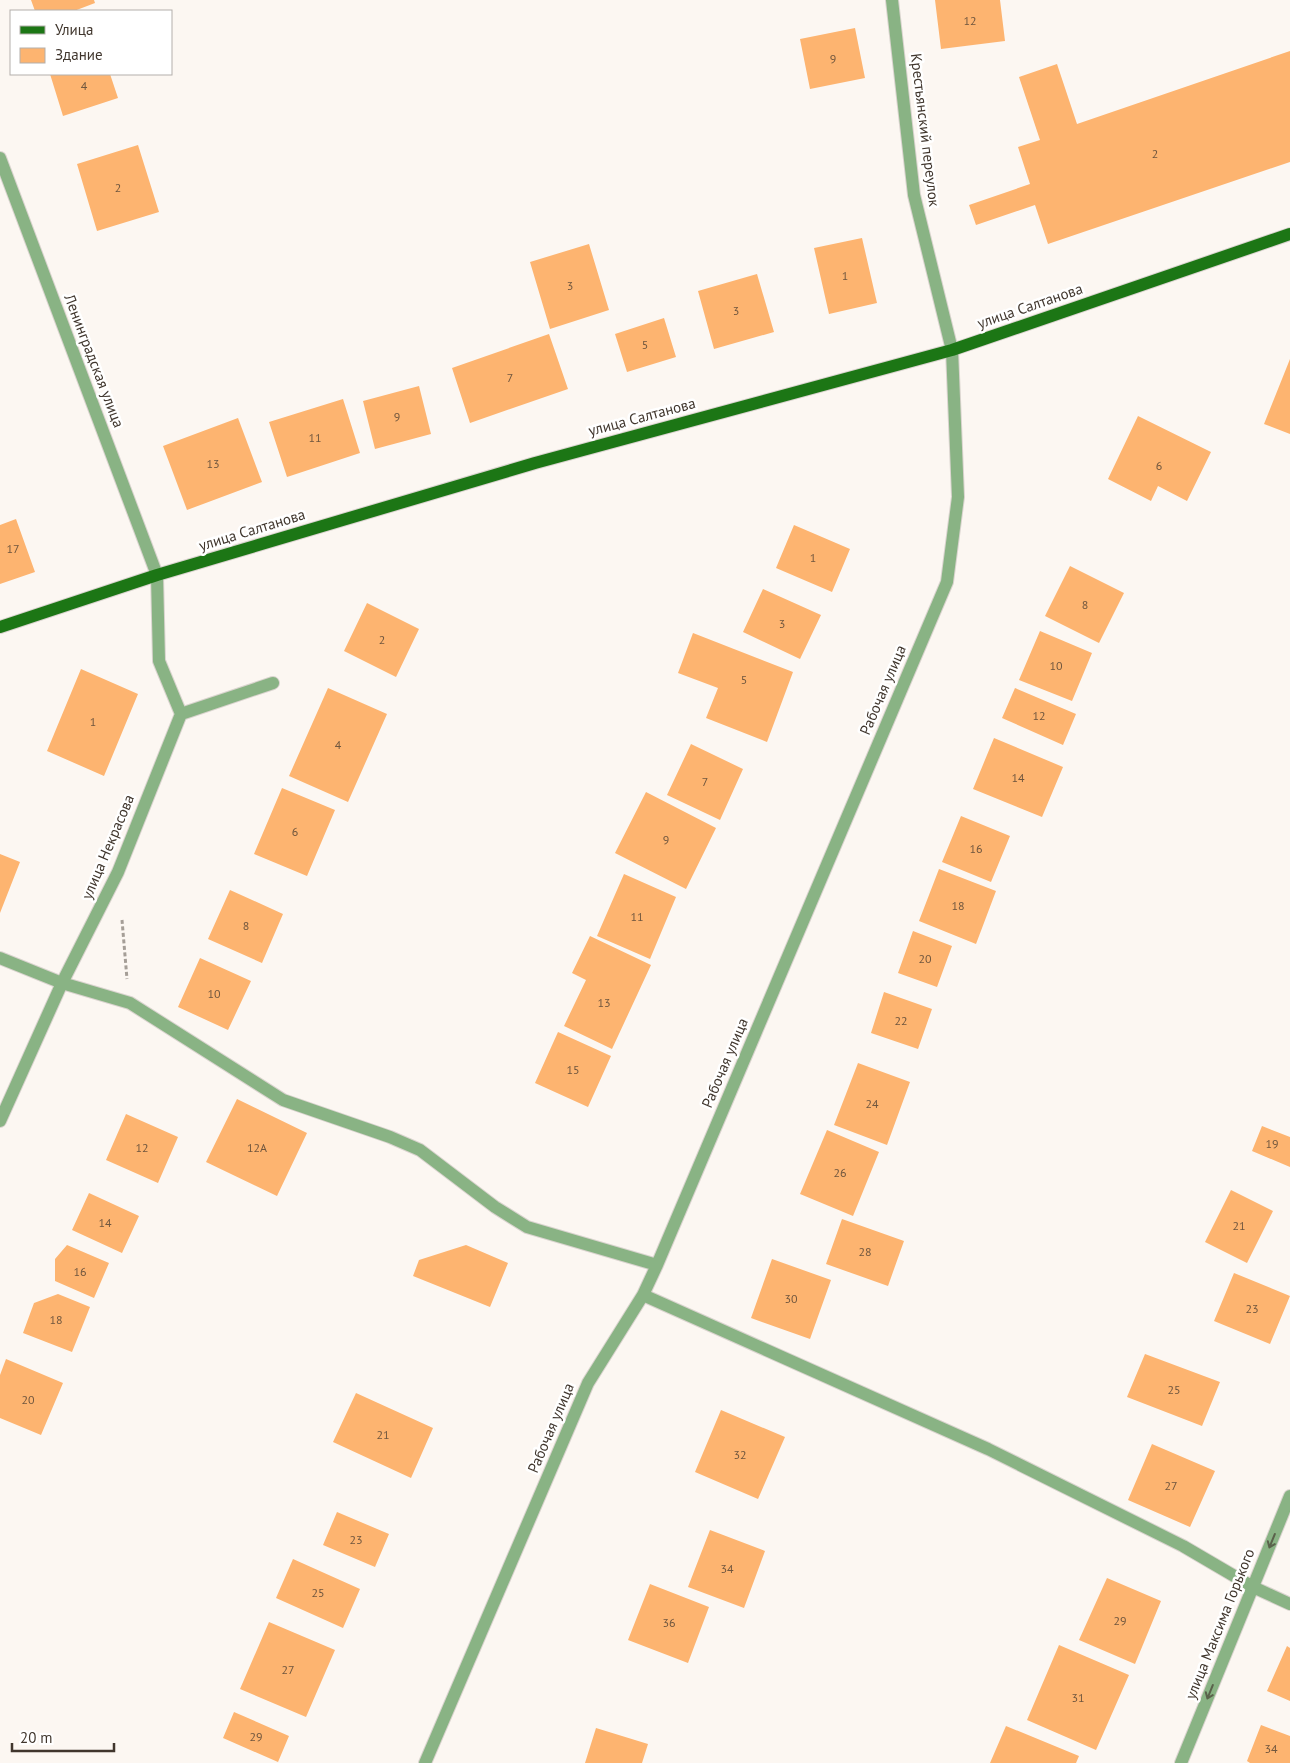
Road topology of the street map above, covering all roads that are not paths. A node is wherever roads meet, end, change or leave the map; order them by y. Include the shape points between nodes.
1 (892, 0) edge
2 (0, 158) edge
3 (1290, 234) edge
4 (952, 350) junction
5 (157, 575) junction
6 (0, 628) edge
7 (273, 683) dead end
8 (181, 714) junction
9 (0, 958) edge
10 (62, 983) junction
11 (0, 1121) edge
12 (658, 1265) junction
13 (643, 1295) junction
14 (1290, 1496) edge
15 (1253, 1587) junction
16 (1290, 1604) edge
17 (425, 1763) edge
18 (1181, 1763) edge

1 - 4 street, Крестьянский переулок via 914,195
2 - 5 street, Ленинградская улица
3 - 4 main road, улица Салтанова
4 - 5 main road, улица Салтанова via 534,463
4 - 12 street, Рабочая улица via 958,497 947,582
5 - 6 main road, улица Салтанова
5 - 8 street via 160,661
7 - 8 street
8 - 10 street, улица Некрасова via 118,872
9 - 10 street
10 - 11 street, улица Некрасова
10 - 12 street via 130,1003 282,1100 390,1136 420,1150 495,1207 528,1227
12 - 13 street, Рабочая улица
13 - 15 street via 988,1449 1183,1546
13 - 17 street, Рабочая улица via 588,1383
14 -> 15 street, улица Максима Горького
15 - 16 street
15 -> 18 street, улица Максима Горького

